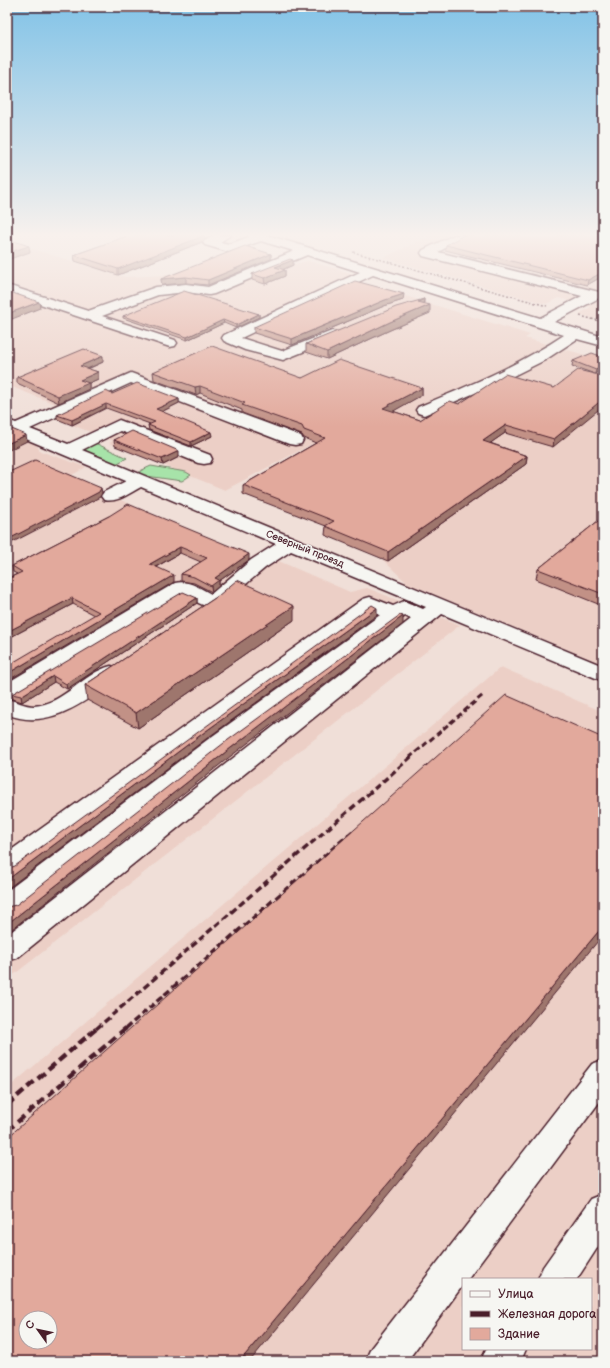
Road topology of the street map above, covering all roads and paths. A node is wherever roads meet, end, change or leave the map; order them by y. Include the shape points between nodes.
1 (37, 299) edge
2 (135, 299) edge
3 (313, 299) edge
4 (425, 299) edge
5 (462, 299) edge
6 (521, 299) edge
7 (587, 299) edge
8 (421, 301) edge
9 (564, 311) junction
10 (89, 316) junction
11 (603, 322) edge
12 (542, 323) junction
13 (347, 328) edge
14 (575, 334) junction
15 (603, 342) edge
16 (170, 343) dead end
17 (424, 410) dead end
18 (11, 427) edge
19 (295, 440) dead end
20 (56, 450) junction
21 (204, 459) dead end
22 (140, 482) junction
23 (110, 496) dead end
24 (290, 543) junction
25 (432, 612) junction
26 (394, 614) junction
27 (125, 663) edge
28 (603, 674) edge
29 (7, 692) edge
30 (7, 706) edge
31 (190, 731) junction
32 (215, 745) junction
33 (245, 761) junction
34 (7, 866) edge
35 (7, 905) edge
36 (7, 950) edge
37 (603, 1073) edge
38 (603, 1210) edge
39 (557, 1278) edge
40 (507, 1350) edge
41 (384, 1361) edge
42 (500, 1361) edge

1 - 10 street
2 - 10 street
3 - 13 street via 229,338 283,356
4 - 8 street
5 - 12 street
6 - 9 path
7 - 9 street
9 - 11 path
9 - 12 street
10 - 16 street
12 - 14 street
14 - 15 street
14 - 17 street via 508,375
18 - 19 street via 131,378
18 - 20 street, Северный проезд
20 - 21 street via 119,425
20 - 22 street, Северный проезд
22 - 23 street
22 - 24 street, Северный проезд
24 - 25 street, Северный проезд
24 - 29 street via 258,564 205,608 182,588
25 - 26 street via 404,607
25 - 28 street, Северный проезд
25 - 33 street
26 - 31 street via 370,603
26 - 32 street
27 - 30 street via 57,708 37,712
31 - 32 street
31 - 34 street
32 - 33 street
32 - 35 street
33 - 36 street
37 - 41 street
38 - 39 street
40 - 42 street

